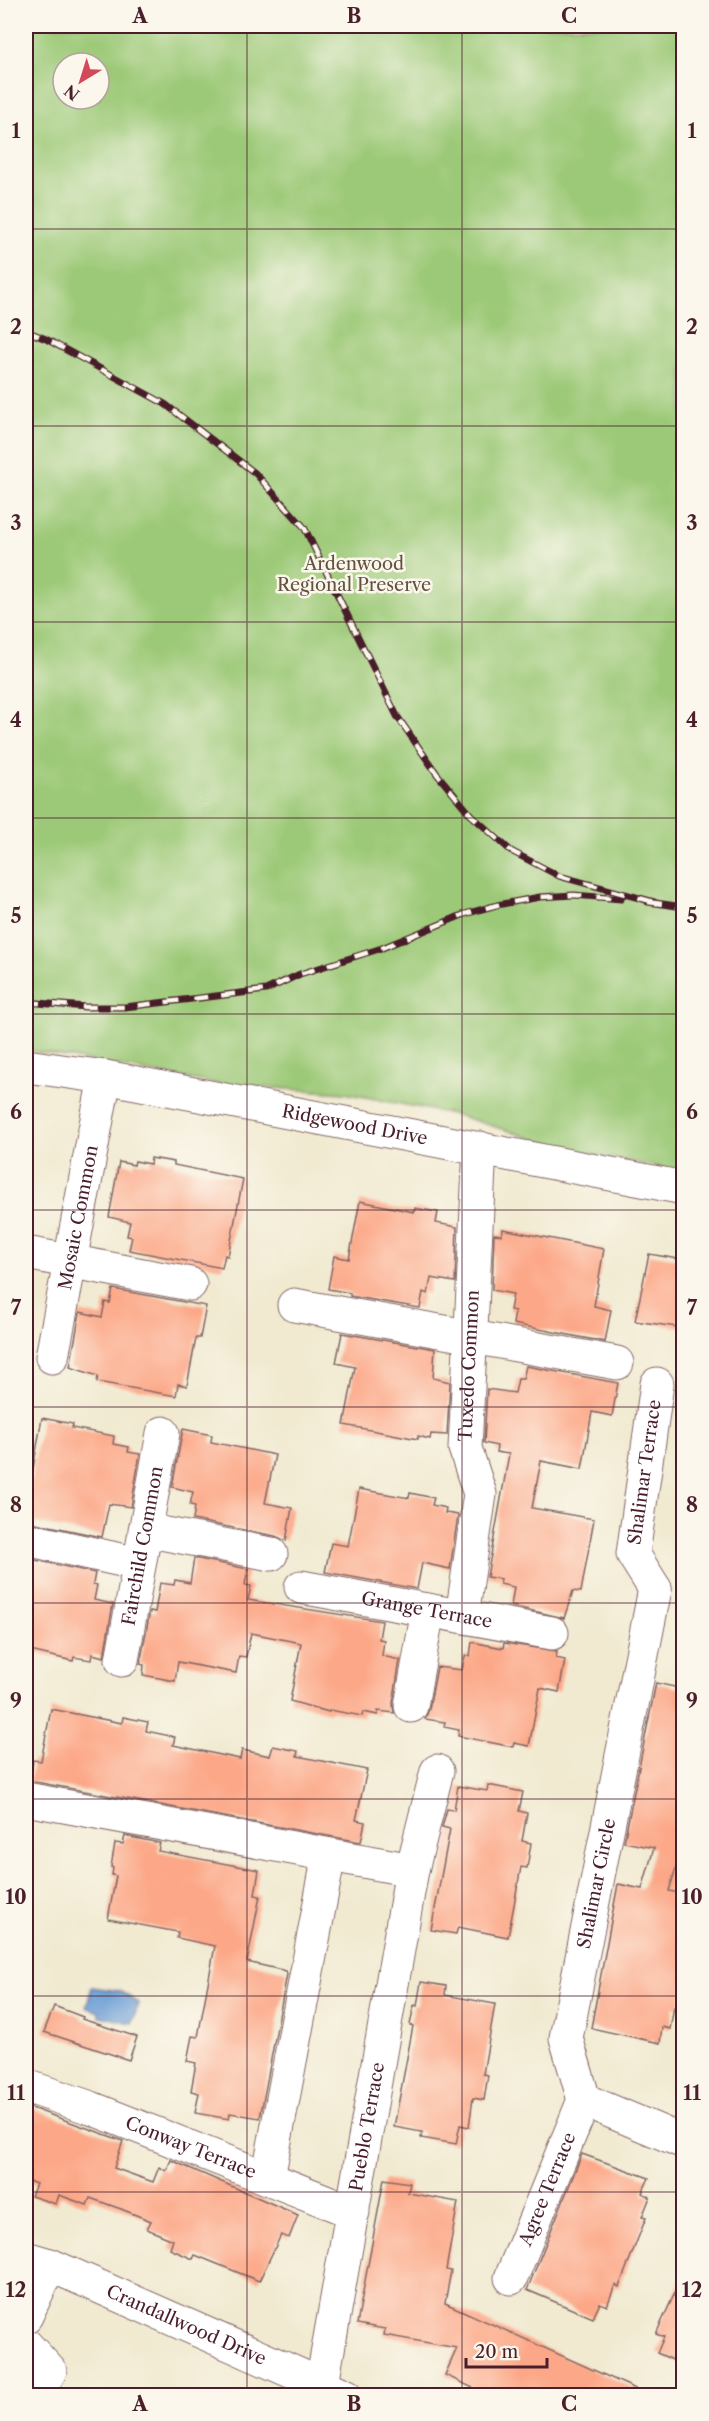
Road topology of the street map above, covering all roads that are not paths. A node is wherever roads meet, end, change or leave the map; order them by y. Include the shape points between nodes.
1 (26, 1066) edge
2 (105, 1077) junction
3 (480, 1148) junction
4 (684, 1188) edge
5 (26, 1253) edge
6 (71, 1261) junction
7 (190, 1284) dead end
8 (294, 1305) dead end
9 (469, 1335) junction
10 (52, 1357) dead end
11 (617, 1363) dead end
12 (657, 1384) dead end
13 (163, 1433) dead end
14 (145, 1530) junction
15 (26, 1539) edge
16 (271, 1554) dead end
17 (139, 1564) junction
18 (301, 1587) dead end
19 (669, 1590) edge
20 (428, 1610) junction
21 (462, 1616) junction
22 (552, 1633) dead end
23 (122, 1660) dead end
24 (411, 1706) dead end
25 (437, 1771) dead end
26 (26, 1799) edge
27 (329, 1855) junction
28 (412, 1870) junction
29 (26, 2086) edge
30 (585, 2100) junction
31 (684, 2142) edge
32 (267, 2178) junction
33 (353, 2212) junction
34 (38, 2262) edge
35 (511, 2278) dead end
36 (26, 2316) edge
37 (26, 2345) edge
38 (334, 2390) edge
39 (38, 2396) edge

1 - 2 street, Ridgewood Drive
2 - 3 street, Ridgewood Drive
2 - 6 street, Mosaic Common
3 - 4 street, Ridgewood Drive
3 - 9 street, Tuxedo Common
5 - 6 street
6 - 7 street
6 - 10 street, Mosaic Common
8 - 9 street
9 - 11 street
9 - 21 street, Tuxedo Common via 465,1448 480,1494
12 - 19 street, Shalimar Terrace via 633,1554
13 - 14 street, Fairchild Common
14 - 16 street
14 - 17 street, Fairchild Common
15 - 17 street
17 - 23 street, Fairchild Common
18 - 20 street, Grange Terrace
19 - 30 street, Shalimar Circle via 567,2038
20 - 21 street, Grange Terrace
20 - 24 street
21 - 22 street, Grange Terrace
25 - 28 street, Pueblo Terrace
26 - 27 street
27 - 28 street
27 - 32 street
28 - 33 street, Pueblo Terrace
29 - 32 street, Conway Terrace
30 - 31 street
30 - 35 street, Agree Terrace
32 - 33 street, Conway Terrace
33 - 38 street, Pueblo Terrace
34 - 36 street
34 - 38 street, Crandallwood Drive
37 - 39 street via 50,2371

